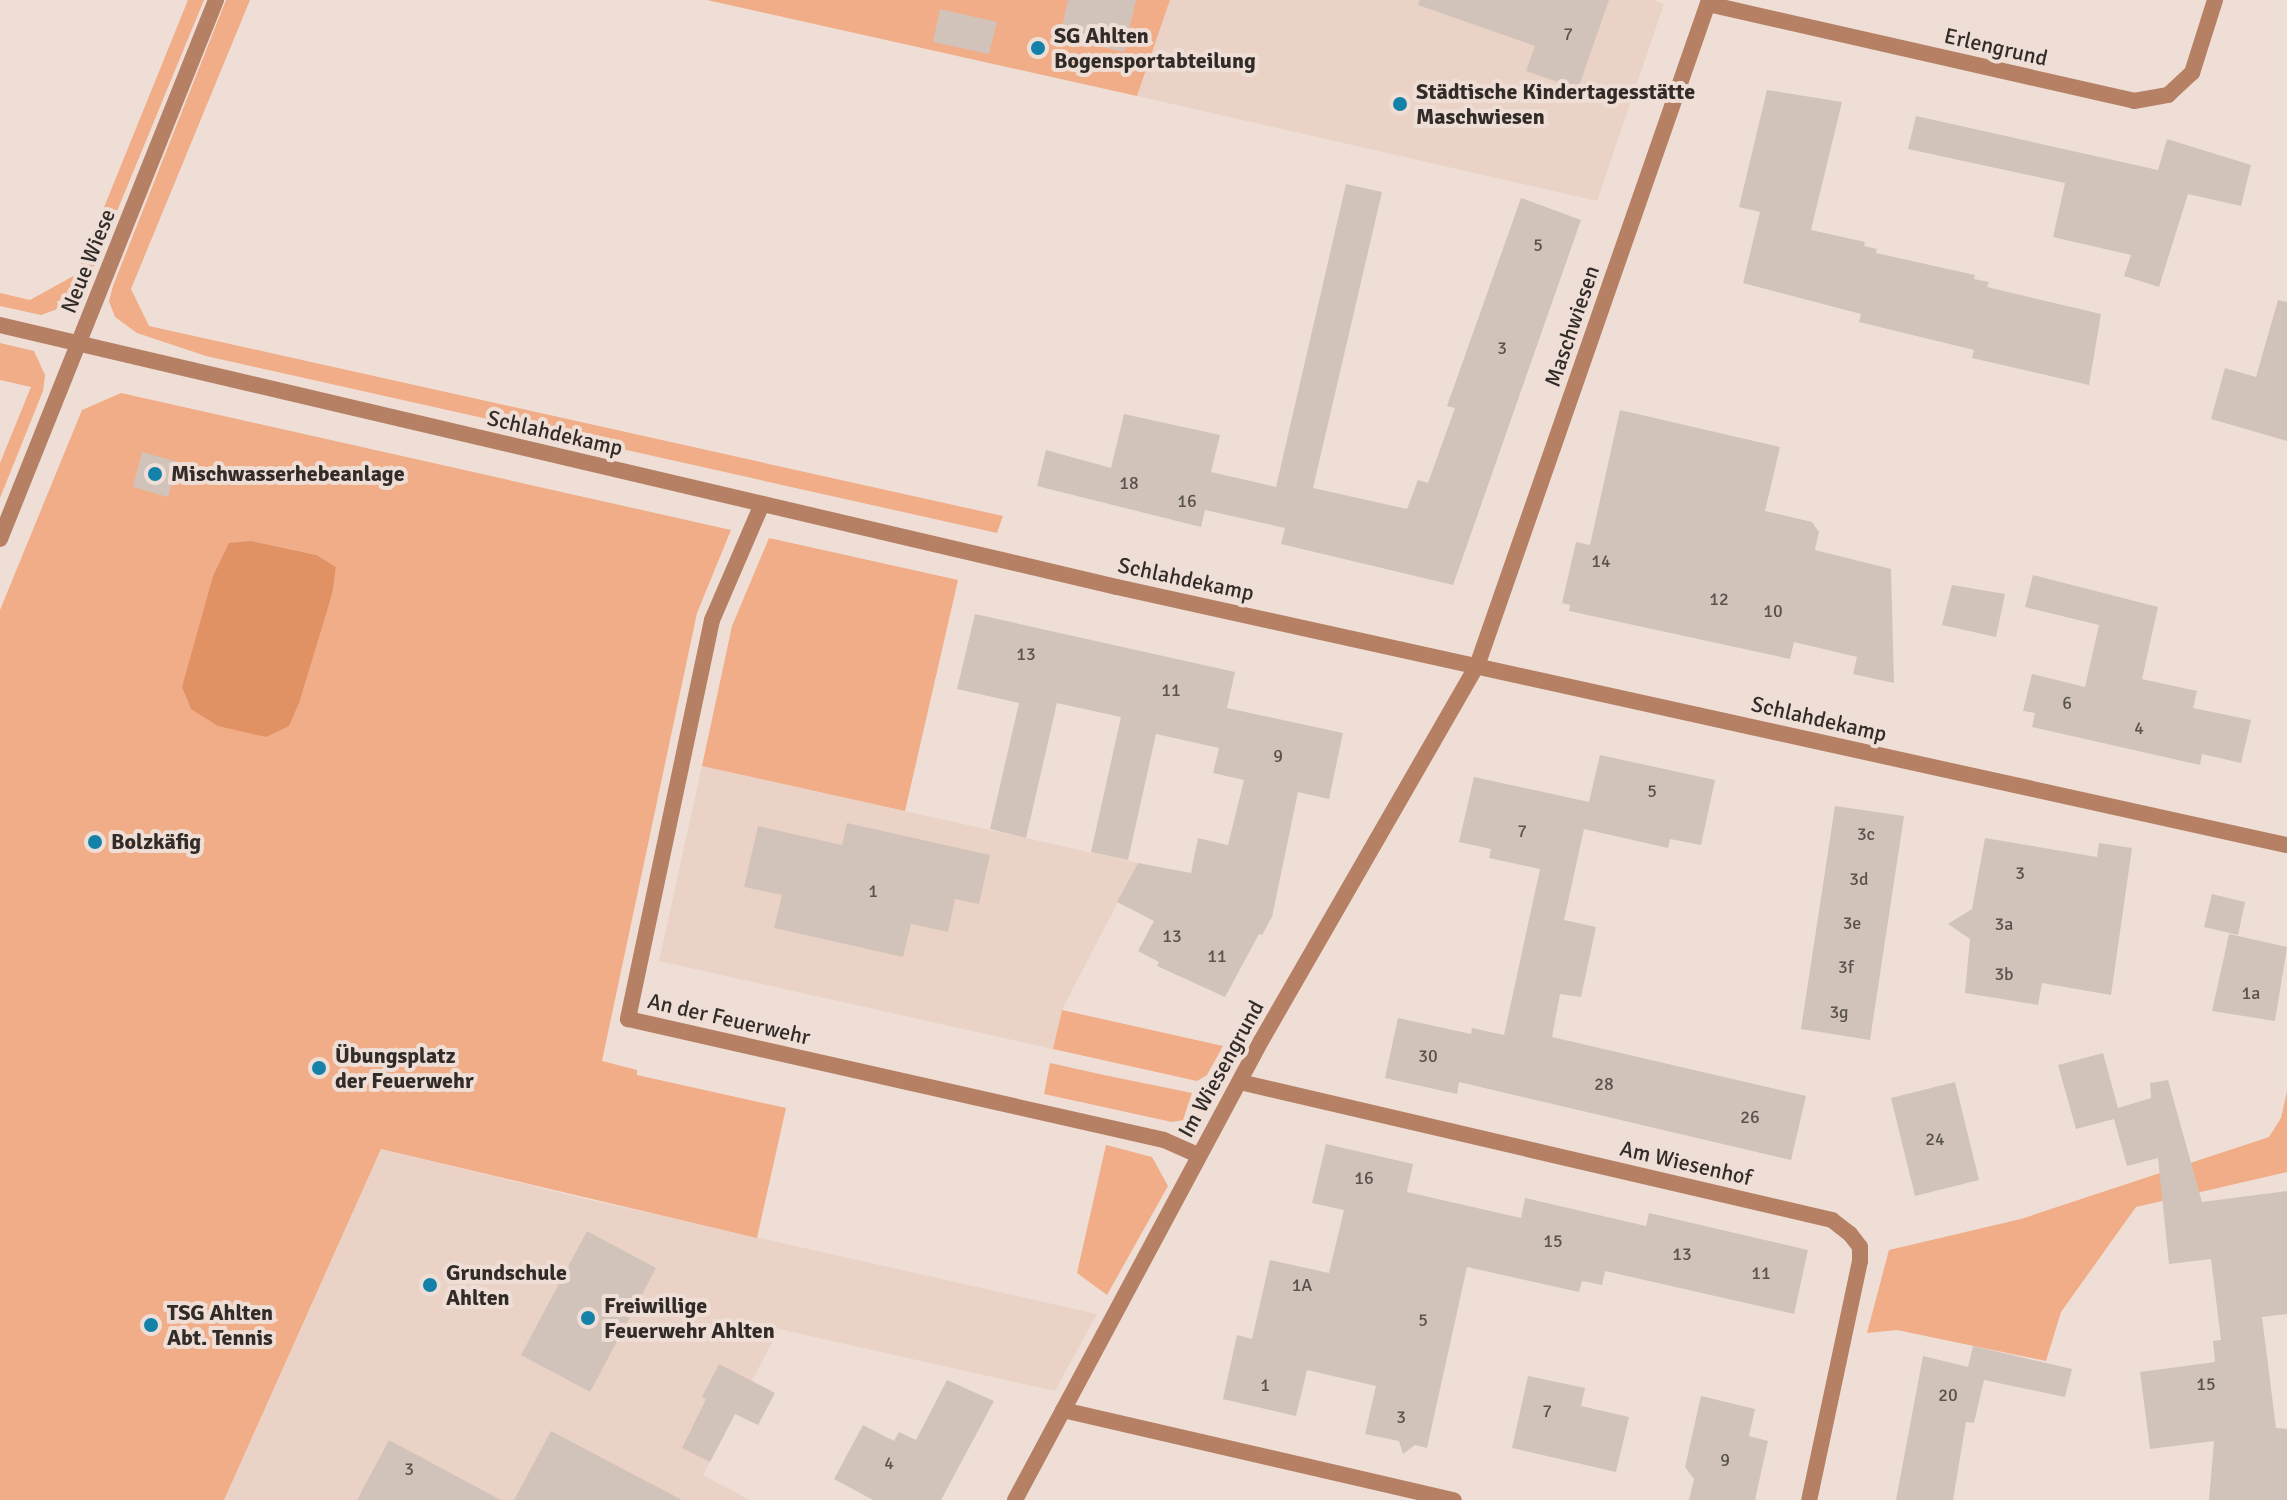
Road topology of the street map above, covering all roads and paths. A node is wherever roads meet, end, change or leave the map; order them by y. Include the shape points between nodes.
1 (216, 0) edge
2 (2215, 0) edge
3 (1709, 2) edge
4 (0, 325) edge
5 (79, 343) junction
6 (762, 504) junction
7 (0, 539) edge
8 (1477, 666) junction
9 (2287, 845) edge
10 (1240, 1082) junction
11 (1198, 1155) junction
12 (1063, 1410) junction
13 (1015, 1500) edge
14 (1454, 1500) edge
15 (1809, 1500) edge

1 - 5 street, Neue Wiese
2 - 3 street, Erlengrund via 2192,73 2168,95 2134,101
3 - 8 street, Maschwiesen
4 - 5 street, Schlahdekamp
5 - 6 street, Schlahdekamp
5 - 7 street, Neue Wiese
6 - 8 street, Schlahdekamp
6 - 11 street, An der Feuerwehr via 712,620 628,1019 1164,1140
8 - 9 street, Schlahdekamp
8 - 10 street, Im Wiesengrund
10 - 11 street, Im Wiesengrund
10 - 15 street, Am Wiesenhof via 1832,1220 1860,1247 1860,1261
11 - 12 street, Im Wiesengrund
12 - 13 street, Im Wiesengrund
12 - 14 street

